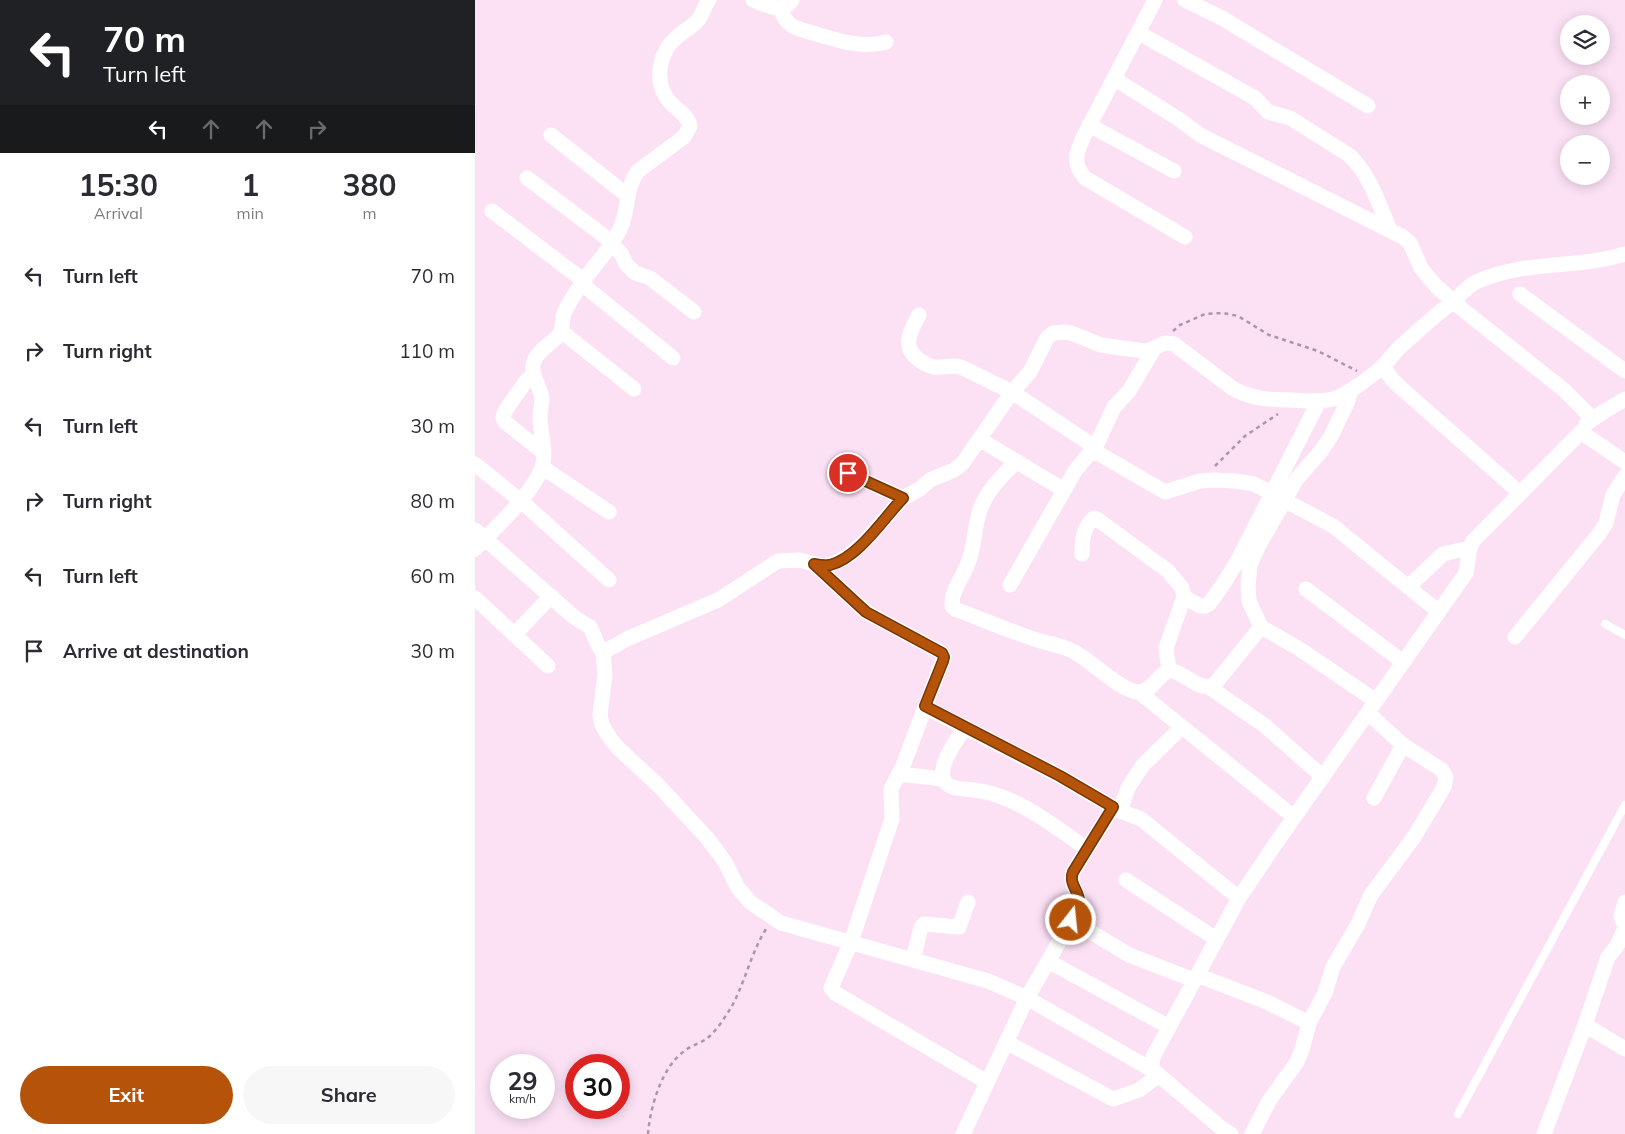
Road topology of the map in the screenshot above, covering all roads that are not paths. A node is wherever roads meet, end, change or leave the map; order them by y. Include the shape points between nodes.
1 (709, 0) edge
2 (753, 0) edge
3 (1155, 0) edge
4 (1185, 0) edge
5 (786, 4) edge
6 (1139, 33) junction
7 (886, 42) dead end
8 (1115, 79) junction
9 (1368, 106) dead end
10 (1089, 125) junction
11 (551, 135) dead end
12 (1174, 171) dead end
13 (527, 178) dead end
14 (628, 196) junction
15 (492, 211) dead end
16 (1390, 230) junction
17 (1185, 237) dead end
18 (611, 243) junction
19 (1625, 254) edge
20 (583, 282) junction
21 (1520, 294) dead end
22 (1453, 301) junction
23 (693, 312) dead end
24 (919, 315) dead end
25 (561, 331) junction
26 (1154, 349) junction
27 (673, 358) dead end
28 (1383, 366) junction
29 (1625, 371) edge
30 (533, 375) junction
31 (635, 388) dead end
32 (1351, 390) junction
33 (1012, 392) junction
34 (1625, 399) edge
35 (1319, 401) junction
36 (1593, 419) junction
37 (1581, 432) junction
38 (979, 438) junction
39 (1094, 449) junction
40 (543, 460) junction
41 (1017, 461) junction
42 (1625, 462) edge
43 (475, 464) edge
44 (848, 473) dead end
45 (1625, 476) edge
46 (1064, 490) junction
47 (1520, 493) junction
48 (1278, 496) junction
49 (903, 498) junction
50 (521, 500) junction
51 (609, 512) dead end
52 (478, 539) edge
53 (1470, 548) junction
54 (1082, 554) dead end
55 (814, 564) junction
56 (609, 580) dead end
57 (1010, 585) dead end
58 (1408, 587) junction
59 (1306, 588) dead end
60 (551, 596) junction
61 (1184, 597) junction
62 (475, 598) edge
63 (1439, 612) junction
64 (1605, 624) dead end
65 (1261, 627) junction
66 (1625, 634) edge
67 (514, 635) junction
68 (1515, 637) dead end
69 (603, 651) junction
70 (1403, 662) junction
71 (548, 666) dead end
72 (1169, 670) junction
73 (1209, 687) junction
74 (1140, 693) junction
75 (925, 706) junction
76 (1372, 707) junction
77 (965, 727) junction
78 (1182, 727) junction
79 (1403, 745) junction
80 (899, 774) junction
81 (1323, 776) junction
82 (943, 779) junction
83 (1374, 798) dead end
84 (1625, 805) edge
85 (1116, 809) junction
86 (1294, 817) junction
87 (1087, 849) junction
88 (1127, 880) dead end
89 (1239, 898) junction
90 (968, 902) dead end
91 (1625, 902) edge
92 (1071, 920) junction
93 (1625, 928) edge
94 (1216, 940) junction
95 (851, 942) junction
96 (913, 960) junction
97 (1048, 961) junction
98 (1196, 978) junction
99 (1027, 998) junction
100 (1309, 1023) junction
101 (1585, 1025) junction
102 (1169, 1027) junction
103 (1006, 1042) junction
104 (1625, 1049) edge
105 (1156, 1073) junction
106 (987, 1082) junction
107 (1458, 1114) dead end
108 (963, 1134) edge
109 (1231, 1134) edge
110 (1252, 1134) edge
111 (1545, 1134) edge

1 - 14 street via 697,21 671,42 659,67 664,94 687,118 688,132 639,171
2 - 5 street via 775,8
3 - 6 street
4 - 9 street via 1256,38
5 - 7 street via 783,16 792,26 841,42 859,45
6 - 8 street
6 - 16 street via 1255,98 1269,112 1290,118 1349,155 1365,175
8 - 10 street
8 - 16 street via 1200,135
10 - 12 street
10 - 17 street via 1077,151 1078,171 1099,187
11 - 14 street
13 - 18 street
14 - 18 street via 621,227
15 - 20 street
16 - 22 street via 1410,243 1421,268
18 - 20 street
18 - 23 street via 635,273 650,278
19 - 22 street via 1491,276 1474,283
20 - 25 street via 565,312
20 - 27 street
21 - 29 street
22 - 28 street
22 - 36 street via 1564,390
24 - 33 street via 907,340 917,359 935,367 956,365
25 - 30 street via 538,353 532,366
25 - 31 street
26 - 33 street via 1119,349 1071,333 1053,333 1047,338 1030,372
26 - 35 street via 1165,343 1174,344 1242,394
26 - 39 street via 1129,391 1114,407
28 - 32 street
28 - 47 street via 1399,387
30 - 40 street via 542,398
30 - 40 street via 503,417
32 - 35 street via 1334,399
32 - 48 street via 1330,438 1296,480
33 - 38 street
33 - 39 street
34 - 36 street
35 - 48 street
36 - 37 street
37 - 42 street
37 - 47 street
38 - 41 street
38 - 49 street via 958,467
39 - 46 street
39 - 48 street via 1165,492 1200,481 1235,481 1254,484
40 - 50 street via 535,480
40 - 51 street
41 - 46 street
41 - 74 street via 985,497 979,511 972,554 954,593 952,606 1036,640 1069,649 1102,674
43 - 50 street
44 - 49 street
45 - 68 street via 1613,495 1606,523 1599,534
46 - 57 street
47 - 53 street
48 - 58 street via 1333,526
48 - 61 street via 1209,604 1200,606
48 - 65 street via 1250,565 1249,601
49 - 55 street via 848,556 830,565
50 - 52 street
50 - 56 street
52 - 60 street
53 - 58 street via 1443,554
53 - 63 street via 1466,572
54 - 61 street via 1085,529 1090,521 1097,519 1168,571
55 - 69 street via 799,560 778,561 718,600
55 - 75 street via 866,612 942,653 943,661
58 - 63 street
59 - 70 street
60 - 67 street
60 - 69 street via 590,628
61 - 72 street via 1166,648
62 - 67 street
63 - 70 street
64 - 66 lane
65 - 73 street
65 - 76 street via 1298,648
67 - 71 street
69 - 95 street via 602,725 617,748 659,786 708,839 745,899 781,923
70 - 76 street
72 - 73 street
72 - 74 street
73 - 81 street via 1264,725
74 - 78 street
75 - 77 street
75 - 80 street
76 - 79 street
76 - 81 street
77 - 82 street via 950,750
77 - 85 street
78 - 85 street via 1143,765
78 - 86 street
79 - 83 street
79 - 100 street via 1442,770 1446,777 1444,787 1414,837 1371,895 1333,967 1325,993
80 - 82 street
80 - 95 street via 891,789 892,819
81 - 86 street
82 - 87 street via 956,788 992,793 1019,804
84 - 107 lane
85 - 87 street
85 - 89 street via 1141,820
86 - 89 street
87 - 92 street via 1071,877 1079,905
88 - 94 street
89 - 94 street
90 - 96 street via 959,927 924,924 921,927
91 - 93 street via 1621,916
92 - 97 street
92 - 98 street via 1129,955
93 - 101 street via 1608,957
94 - 98 street
95 - 96 street
95 - 106 street via 832,984 835,993
96 - 99 street via 989,982
97 - 99 street
97 - 102 street
98 - 100 street via 1267,1002
98 - 102 street
99 - 103 street
99 - 105 street
100 - 110 street via 1297,1062 1269,1101
101 - 104 street
101 - 111 street
102 - 105 street via 1151,1065
103 - 105 street via 1113,1099 1139,1090
103 - 106 street
105 - 109 street
106 - 108 street

